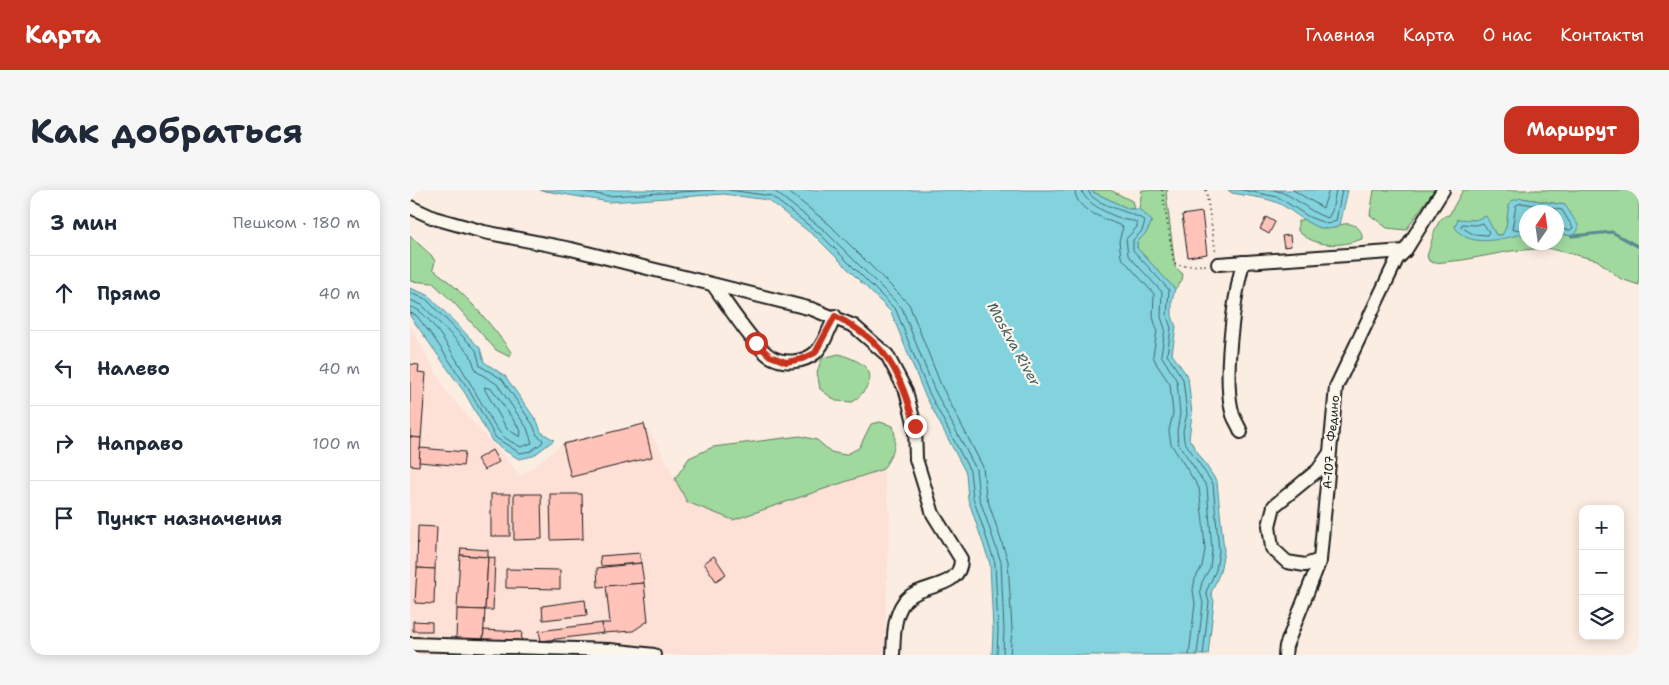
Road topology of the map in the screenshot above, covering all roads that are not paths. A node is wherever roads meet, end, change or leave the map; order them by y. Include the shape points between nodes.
1 (1443, 190) edge
2 (410, 207) edge
3 (1405, 251) junction
4 (1243, 262) junction
5 (1218, 264) road end
6 (713, 285) junction
7 (835, 316) junction
8 (1241, 432) dead end
9 (1330, 452) junction
10 (1320, 560) junction
11 (410, 644) edge
12 (654, 655) edge
13 (893, 655) edge
14 (1285, 655) edge

1 - 3 street, А-107 - Федино
2 - 6 street via 434,218 484,232 571,249
3 - 4 street
3 - 9 street, А-107 - Федино via 1397,259 1336,387
4 - 5 street
4 - 8 street via 1234,305 1229,386 1233,414
6 - 7 street
6 - 7 street via 756,343 770,356 786,362 815,353
7 - 13 street via 854,326 887,355 906,391 915,426 916,459 933,514 962,559 955,577 916,592 904,601 894,627
9 - 10 street, А-107 - Федино
9 - 10 street via 1318,470 1274,506 1269,526 1272,548 1287,562 1305,565
10 - 14 street, А-107 - Федино
11 - 12 street via 610,650

